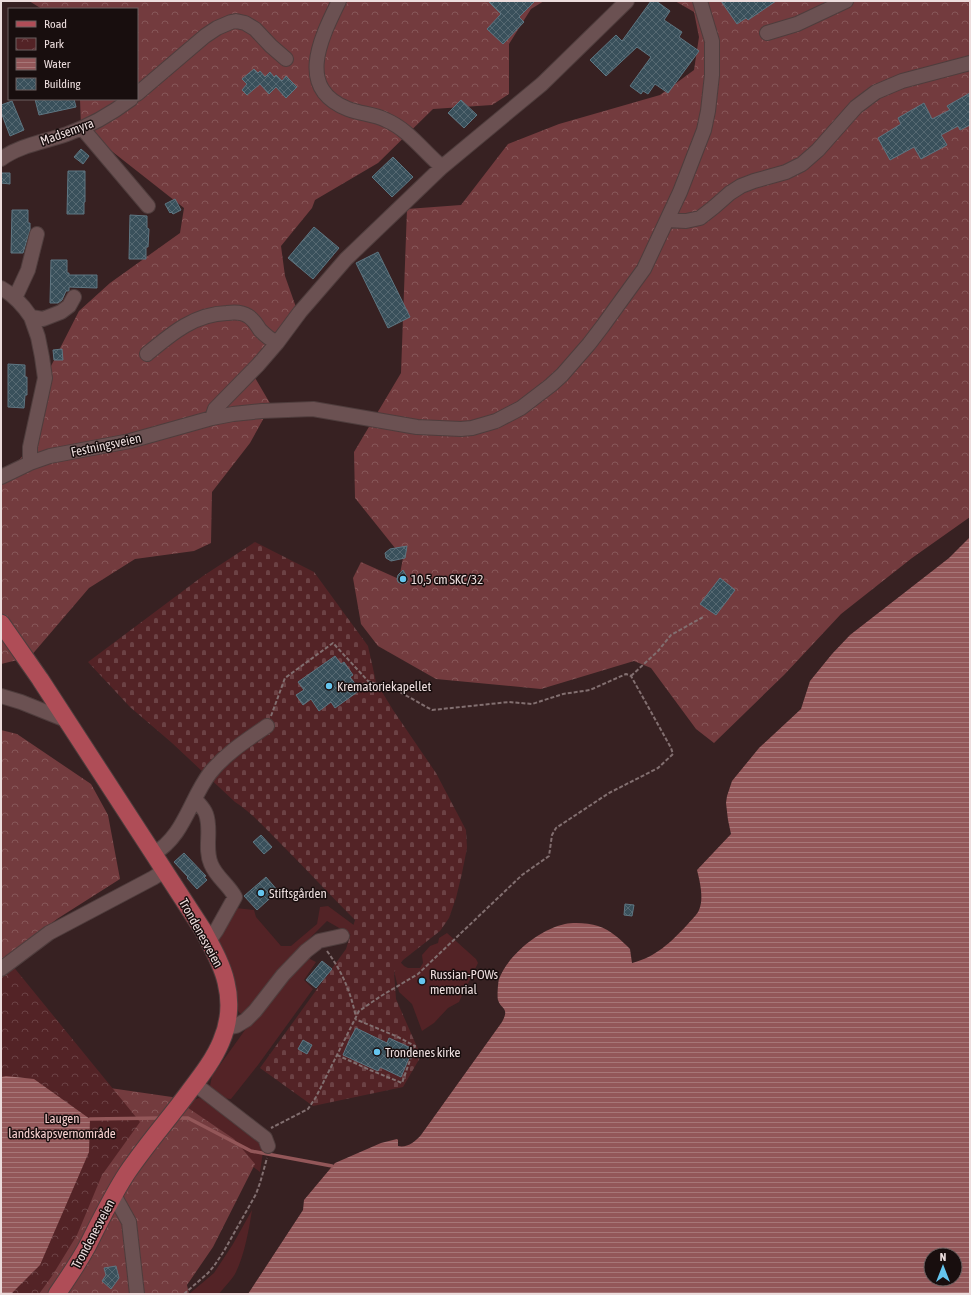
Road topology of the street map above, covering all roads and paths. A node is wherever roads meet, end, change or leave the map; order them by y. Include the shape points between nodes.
1 (339, 1) edge
2 (628, 1) edge
3 (700, 1) edge
4 (846, 1) edge
5 (924, 1) edge
6 (943, 1) edge
7 (767, 33) dead end
8 (286, 59) dead end
9 (970, 63) edge
10 (138, 93) edge
11 (130, 100) edge
12 (82, 128) junction
13 (1, 159) edge
14 (442, 167) junction
15 (148, 206) dead end
16 (667, 220) junction
17 (37, 234) dead end
18 (1, 288) edge
19 (74, 297) dead end
20 (15, 298) junction
21 (31, 317) junction
22 (277, 343) junction
23 (147, 354) dead end
24 (212, 418) junction
25 (30, 462) junction
26 (1, 477) edge
27 (703, 617) dead end
28 (1, 623) edge
29 (631, 676) junction
30 (1, 696) edge
31 (66, 720) junction
32 (267, 726) joint
33 (195, 799) junction
34 (153, 854) junction
35 (164, 871) junction
36 (342, 936) dead end
37 (209, 941) junction
38 (319, 941) junction
39 (1, 969) edge
40 (357, 1014) junction
41 (355, 1019) junction
42 (226, 1028) junction
43 (337, 1055) junction
44 (195, 1084) junction
45 (260, 1134) junction
46 (268, 1146) joint
47 (114, 1195) junction
48 (57, 1294) edge
49 (137, 1294) edge
50 (184, 1294) edge

1 - 14 street via 316,61 316,75 320,88 328,98 349,110 388,120 409,134
2 - 14 street via 542,84
3 - 16 street, Festningsveien via 712,41 708,111 690,169
4 - 7 street via 797,24
5 - 6 path
8 - 10 street via 255,29 245,23 230,22 205,36
9 - 16 street via 902,81 876,92 856,107 802,164 786,172 741,186 700,218 686,221
11 - 12 street, Madsemyra via 106,117
12 - 13 street, Madsemyra via 18,150
12 - 15 street
14 - 22 street via 346,259
16 - 24 street, Festningsveien via 644,269 589,344 551,386 506,416 472,428 461,429 417,427 314,409 262,411
17 - 20 street via 28,270
18 - 20 street
19 - 21 street via 69,306 61,312 43,319
20 - 21 street
21 - 25 street via 37,333 45,378 30,447
22 - 23 street via 248,315 225,313 194,320 169,335
22 - 24 street via 215,409
24 - 25 street, Festningsveien via 130,441
25 - 26 street, Festningsveien
27 - 29 path via 671,635
28 - 31 main road, Trondenesveien
29 - 32 path via 626,674 590,690 563,694 532,704 508,702 432,710 398,691 368,681 333,643 285,678
29 - 40 path via 673,754 658,768 609,793 556,828 552,835 549,856 522,875 418,974
30 - 31 street
31 - 34 main road, Trondenesveien
32 - 33 street via 223,758 210,773
33 - 34 street via 171,840
33 - 37 street via 206,815 207,851 211,864 235,897
34 - 35 main road, Trondenesveien
35 - 37 main road, Trondenesveien
35 - 39 street via 49,933
36 - 38 street
37 - 42 main road, Trondenesveien via 227,984
38 - 40 path via 342,974
38 - 42 street via 298,958 246,1020
40 - 41 path
41 - 43 path
41 - 43 path via 415,1046 402,1082
42 - 44 main road, Trondenesveien via 216,1054
43 - 45 path via 308,1109
44 - 45 street
44 - 47 main road, Trondenesveien via 127,1173
45 - 46 street
46 - 50 path via 256,1194 228,1244 214,1266
47 - 48 main road, Trondenesveien via 79,1262
47 - 49 street via 129,1222

